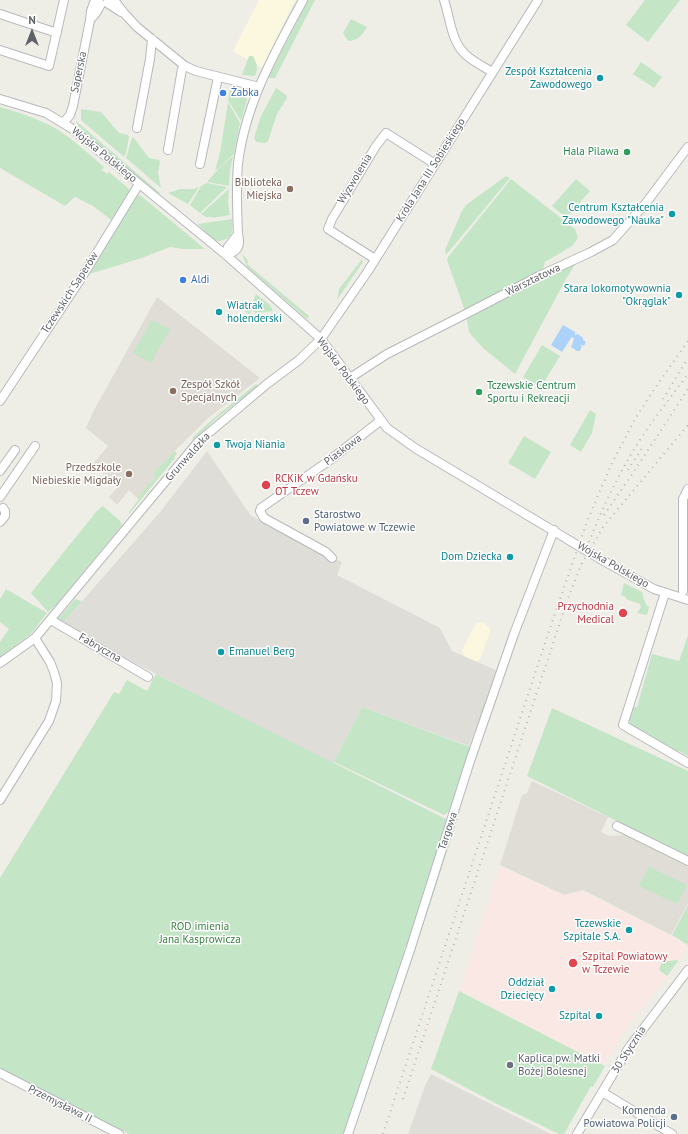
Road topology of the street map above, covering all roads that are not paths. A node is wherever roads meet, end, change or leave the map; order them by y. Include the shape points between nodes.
1 (64, 0) edge
2 (303, 0) edge
3 (444, 0) edge
4 (538, 0) edge
5 (104, 1) edge
6 (0, 14) edge
7 (56, 33) junction
8 (152, 39) junction
9 (0, 50) edge
10 (185, 66) junction
11 (492, 72) junction
12 (218, 77) junction
13 (259, 87) junction
14 (0, 99) edge
15 (63, 123) junction
16 (137, 128) dead end
17 (688, 147) edge
18 (168, 150) dead end
19 (200, 164) dead end
20 (435, 164) junction
21 (140, 184) junction
22 (226, 255) junction
23 (375, 259) junction
24 (321, 339) junction
25 (350, 378) junction
26 (0, 401) edge
27 (380, 421) junction
28 (35, 446) dead end
29 (15, 450) dead end
30 (0, 471) edge
31 (688, 489) edge
32 (0, 497) edge
33 (3, 508) dead end
34 (0, 522) edge
35 (554, 530) junction
36 (332, 558) dead end
37 (683, 591) dead end
38 (665, 593) junction
39 (688, 600) edge
40 (51, 620) junction
41 (35, 638) junction
42 (0, 663) edge
43 (148, 677) dead end
44 (688, 763) edge
45 (0, 800) edge
46 (617, 826) dead end
47 (688, 861) edge
48 (688, 970) edge
49 (0, 1073) edge
50 (602, 1092) junction
51 (119, 1134) edge
52 (348, 1134) edge
53 (577, 1134) edge
54 (672, 1134) edge

1 - 7 street
2 - 13 street
3 - 11 street via 460,48 466,56
4 - 11 street, Króla Jana III Sobieskiego
5 - 8 street via 124,13
5 - 15 street, Saperska via 90,20 73,106
6 - 7 street
7 - 9 street via 49,66
8 - 10 street
8 - 16 street
10 - 12 street
10 - 18 street via 182,69
11 - 20 street, Króla Jana III Sobieskiego
12 - 13 street
12 - 19 street
13 - 22 street via 247,120 239,157 238,248
14 - 15 street, Wojska Polskiego via 46,113
15 - 21 street, Wojska Polskiego
17 - 25 street, Warsztatowa via 646,203 613,240 387,354
20 - 23 street, Króla Jana III Sobieskiego
20 - 23 street, Wyzwolenia via 386,133 376,146 328,229
21 - 22 street, Wojska Polskiego
21 - 26 street, Tczewskich Saperów
22 - 24 street, Wojska Polskiego
23 - 24 street, Króla Jana III Sobieskiego
24 - 25 street, Wojska Polskiego
24 - 40 street, Grunwaldzka via 198,442
25 - 27 street, Wojska Polskiego
27 - 35 street, Wojska Polskiego via 409,444
27 - 36 street, Piaskowa via 261,508 264,518 326,552
28 - 32 street
29 - 30 street
31 - 37 street via 683,499
33 - 34 street via 5,516
35 - 38 street, Wojska Polskiego, bridge via 640,582
35 - 52 street, Targowa via 514,634 470,761
38 - 39 street, Wojska Polskiego
38 - 44 street via 623,725
40 - 41 street, Grunwaldzka
40 - 43 street, Fabryczna
41 - 42 street
41 - 45 street via 54,672 57,683 56,700 48,721
46 - 47 street
48 - 50 street, 30 Stycznia via 628,1049
49 - 51 street, Przemysława II
50 - 53 street, 30 Stycznia
50 - 54 street

